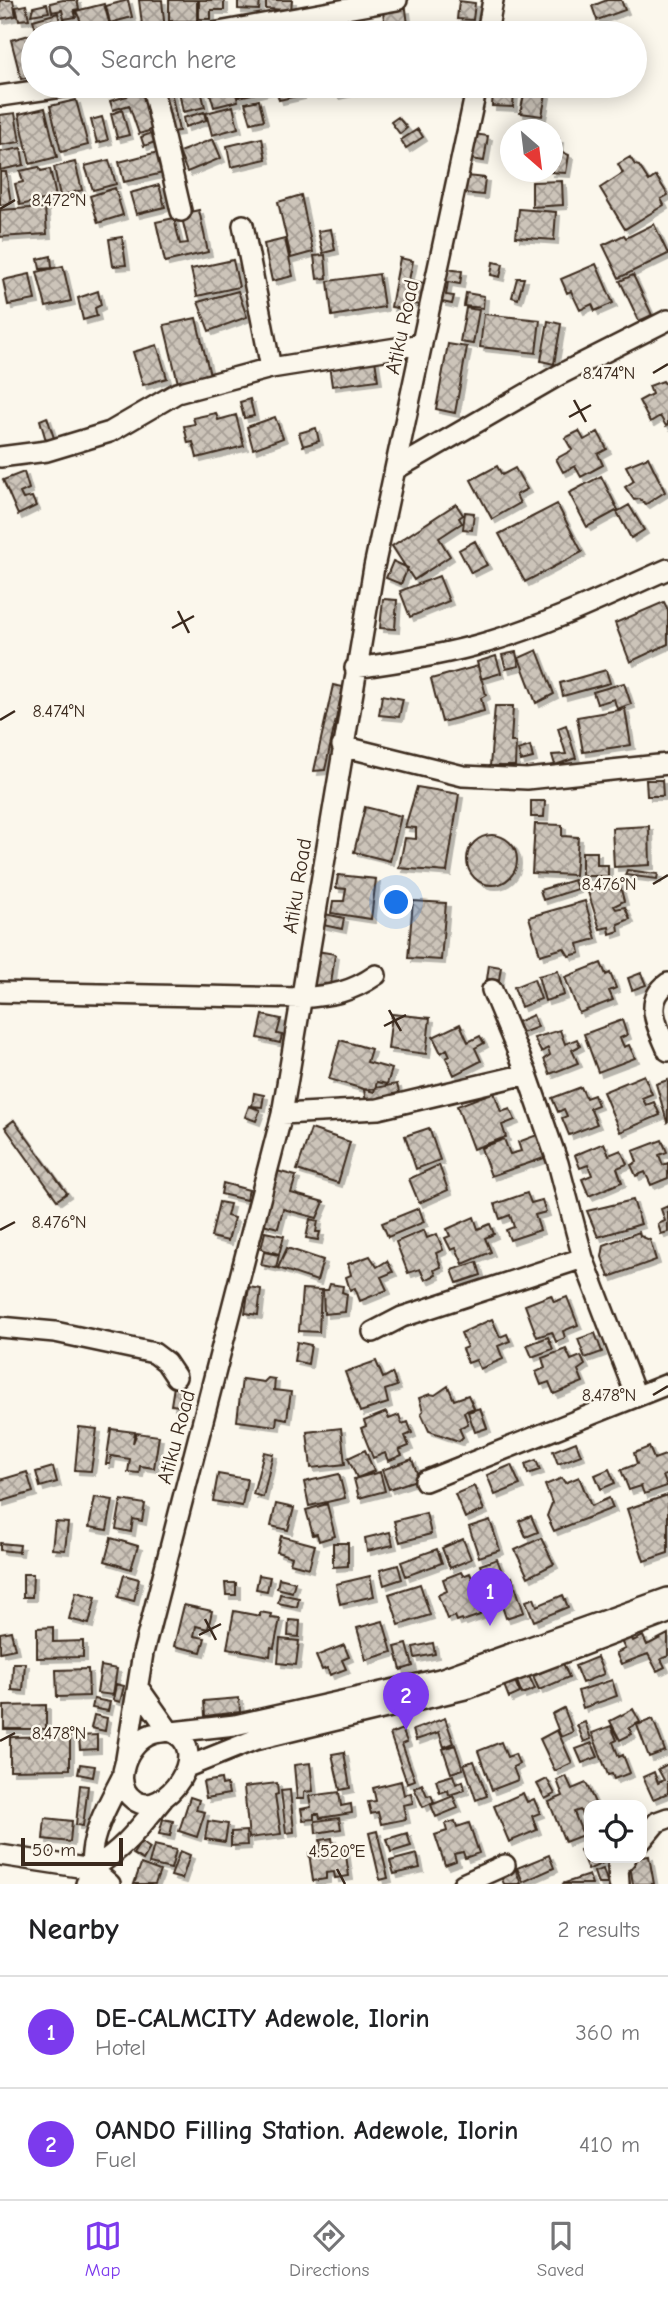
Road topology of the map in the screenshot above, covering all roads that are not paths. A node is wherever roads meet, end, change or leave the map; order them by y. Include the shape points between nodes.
1 (397, 0) edge
2 (493, 0) edge
3 (280, 21) edge
4 (489, 21) edge
5 (21, 93) edge
6 (0, 96) edge
7 (155, 98) edge
8 (474, 98) edge
9 (181, 211) dead end
10 (243, 225) dead end
11 (668, 320) edge
12 (422, 344) junction
13 (271, 368) junction
14 (0, 457) edge
15 (396, 468) junction
16 (668, 569) edge
17 (355, 668) junction
18 (342, 746) junction
19 (668, 764) edge
20 (376, 975) dead end
21 (668, 983) edge
22 (492, 990) dead end
23 (0, 992) edge
24 (302, 998) junction
25 (668, 1051) edge
26 (527, 1074) junction
27 (282, 1114) junction
28 (583, 1258) junction
29 (0, 1327) edge
30 (373, 1332) dead end
31 (176, 1377) dead end
32 (668, 1384) edge
33 (636, 1396) junction
34 (425, 1481) dead end
35 (668, 1598) edge
36 (668, 1613) edge
37 (138, 1687) junction
38 (171, 1731) junction
39 (187, 1767) junction
40 (124, 1768) junction
41 (163, 1799) junction
42 (668, 1818) edge
43 (647, 1834) edge
44 (0, 1855) edge
45 (622, 1863) edge
46 (505, 1866) dead end
47 (89, 1876) edge
48 (110, 1884) edge
49 (463, 1884) edge
50 (619, 1884) edge

1 - 3 street
2 - 4 street
5 - 6 street
7 - 9 street
8 - 12 street, Atiku Road
10 - 13 street
11 - 15 street via 559,375
12 - 13 street
12 - 15 street, Atiku Road
13 - 14 street via 177,393 110,432 47,451
15 - 17 street, Atiku Road
16 - 17 street via 489,642 405,662
17 - 18 street, Atiku Road
18 - 19 street via 463,776 527,779
18 - 24 street, Atiku Road
20 - 24 street via 358,988 336,995
21 - 25 street via 656,995 653,1008
22 - 26 street
23 - 24 street
24 - 27 street, Atiku Road
26 - 27 street via 378,1109
26 - 28 street via 558,1163
27 - 37 street, Atiku Road via 142,1653
28 - 30 street via 401,1317
28 - 33 street
29 - 31 street via 55,1332 154,1353
32 - 33 street
33 - 34 street
35 - 38 street via 440,1679 235,1725
36 - 39 street via 469,1688 254,1740
37 - 38 street
37 - 40 street, Atiku Road
38 - 39 street via 187,1747
38 - 40 street via 151,1734 137,1745
39 - 41 street
40 - 41 street via 128,1794 134,1800 148,1805
40 - 47 street via 93,1846
41 - 47 street via 133,1837
42 - 43 street
44 - 47 street
45 - 50 street
46 - 49 street
47 - 48 street

